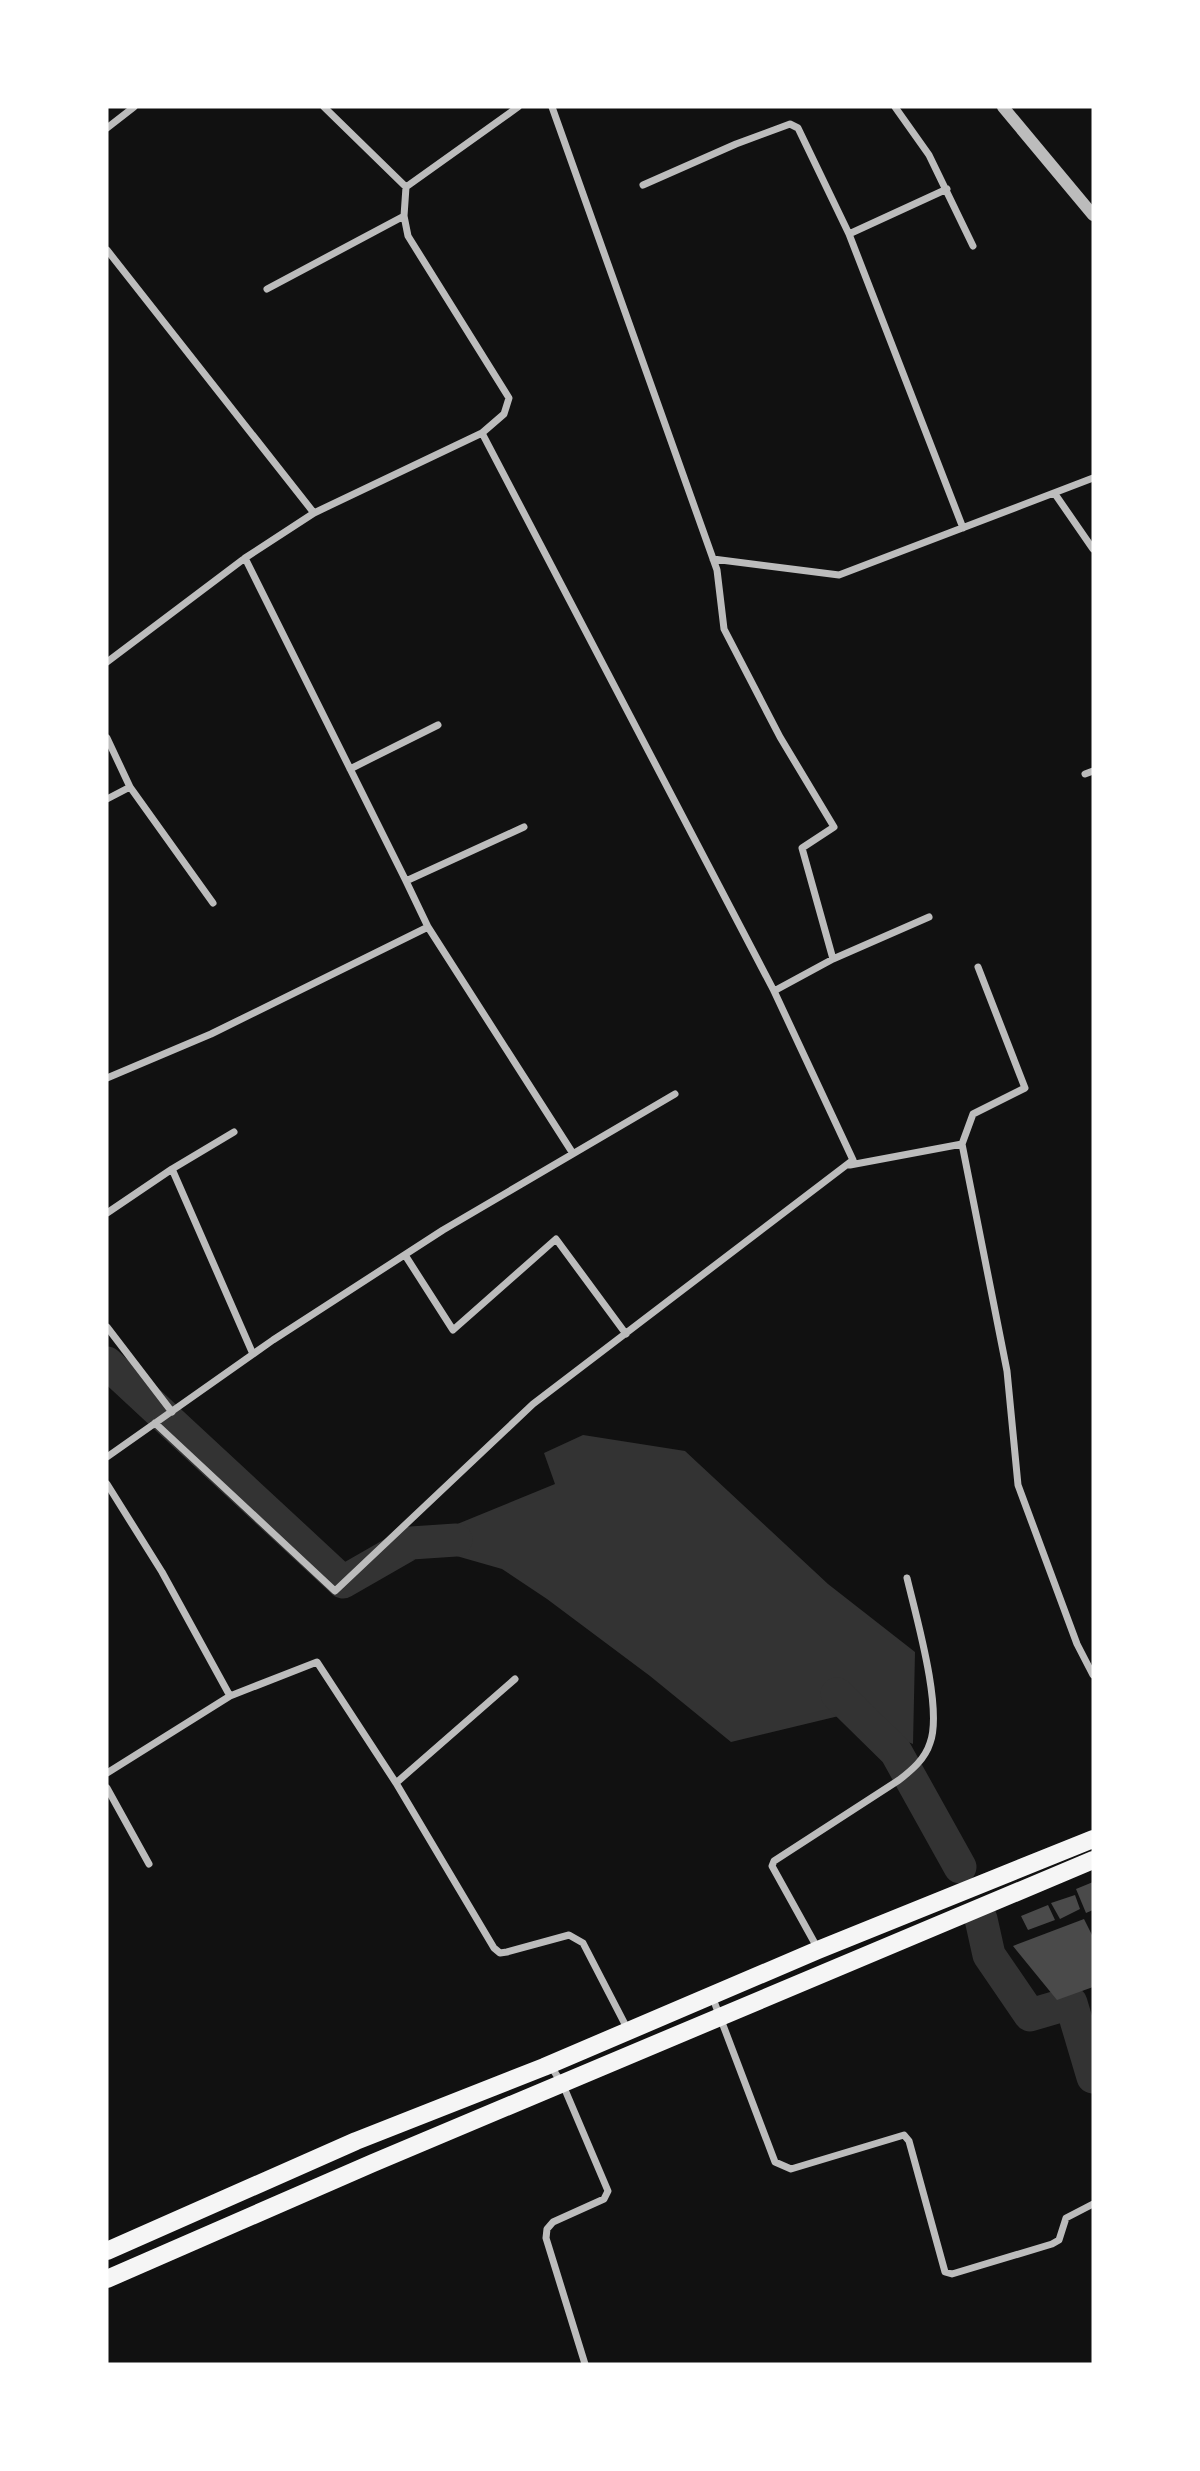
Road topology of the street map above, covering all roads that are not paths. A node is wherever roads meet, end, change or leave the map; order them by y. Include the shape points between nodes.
1 (133, 107) edge
2 (324, 107) edge
3 (518, 107) edge
4 (552, 107) edge
5 (895, 107) edge
6 (1003, 107) edge
7 (107, 128) edge
8 (643, 185) dead end
9 (406, 187) junction
10 (947, 189) junction
11 (1093, 215) edge
12 (404, 216) junction
13 (849, 234) junction
14 (973, 246) dead end
15 (107, 250) edge
16 (267, 289) dead end
17 (482, 433) junction
18 (1093, 478) edge
19 (1055, 494) junction
20 (314, 513) junction
21 (963, 528) junction
22 (1093, 549) edge
23 (245, 558) junction
24 (713, 559) junction
25 (107, 662) edge
26 (438, 725) dead end
27 (107, 738) edge
28 (350, 769) junction
29 (130, 787) junction
30 (107, 799) edge
31 (524, 827) dead end
32 (406, 881) junction
33 (213, 902) dead end
34 (929, 917) dead end
35 (428, 927) junction
36 (833, 959) junction
37 (978, 967) dead end
38 (775, 991) junction
39 (107, 1078) edge
40 (675, 1094) dead end
41 (234, 1132) dead end
42 (962, 1144) junction
43 (572, 1152) junction
44 (850, 1165) junction
45 (172, 1169) junction
46 (107, 1213) edge
47 (405, 1255) junction
48 (107, 1327) edge
49 (626, 1334) junction
50 (253, 1354) junction
51 (172, 1412) junction
52 (155, 1423) junction
53 (107, 1457) edge
54 (107, 1484) edge
55 (907, 1578) dead end
56 (1093, 1675) edge
57 (515, 1679) dead end
58 (230, 1696) junction
59 (107, 1773) edge
60 (396, 1783) junction
61 (107, 1788) edge
62 (1093, 1839) edge
63 (1093, 1860) edge
64 (149, 1864) dead end
65 (950, 1896) junction
66 (958, 1917) junction
67 (818, 1950) junction
68 (712, 1995) junction
69 (722, 2017) junction
70 (628, 2030) junction
71 (550, 2064) junction
72 (564, 2085) junction
73 (1093, 2204) edge
74 (107, 2251) edge
75 (107, 2279) edge
76 (585, 2364) edge

1 - 7 street
2 - 9 street
3 - 9 street
4 - 24 street
5 - 10 street via 924,146
6 - 11 street
8 - 13 street via 790,124 798,128
9 - 12 street
10 - 13 street
10 - 14 street
12 - 16 street
12 - 17 street via 408,236 509,398 504,414
13 - 21 street
15 - 20 street
17 - 20 street
17 - 38 street
18 - 19 street
19 - 21 street
19 - 22 street
20 - 23 street
21 - 24 street via 839,575
23 - 25 street
23 - 28 street
24 - 36 street via 724,629 834,827 802,848
26 - 28 street
27 - 29 street
28 - 32 street
29 - 30 street
29 - 33 street
31 - 32 street
32 - 35 street
34 - 36 street
35 - 39 street via 211,1034
35 - 43 street
36 - 38 street
37 - 42 street via 1025,1088 973,1114
38 - 44 street via 852,1157
40 - 43 street
41 - 45 street
42 - 44 street
42 - 56 street via 1007,1371 1018,1485 1077,1644
43 - 47 street
44 - 49 street
45 - 46 street
45 - 50 street
47 - 49 street via 453,1330 556,1239
47 - 50 street
48 - 51 street
49 - 52 street via 533,1404 335,1591
50 - 51 street
51 - 52 street
52 - 53 street
54 - 58 street
55 - 67 street via 928,1671 931,1742 913,1770 774,1861 773,1870
57 - 60 street
58 - 59 street
58 - 60 street via 317,1662
60 - 70 street via 494,1948 507,1952 576,1936
61 - 64 street
62 - 65 main road
63 - 66 main road
65 - 66 main road
65 - 67 main road
66 - 69 main road
67 - 68 main road
68 - 69 street
68 - 70 main road
69 - 72 main road
69 - 73 street via 775,2162 784,2168 896,2135 907,2138 945,2272 952,2274 1052,2244 1059,2240 1066,2218
70 - 71 main road
71 - 72 street
71 - 74 main road via 356,2141
72 - 75 main road via 373,2162
72 - 76 street via 608,2191 604,2199 547,2229

